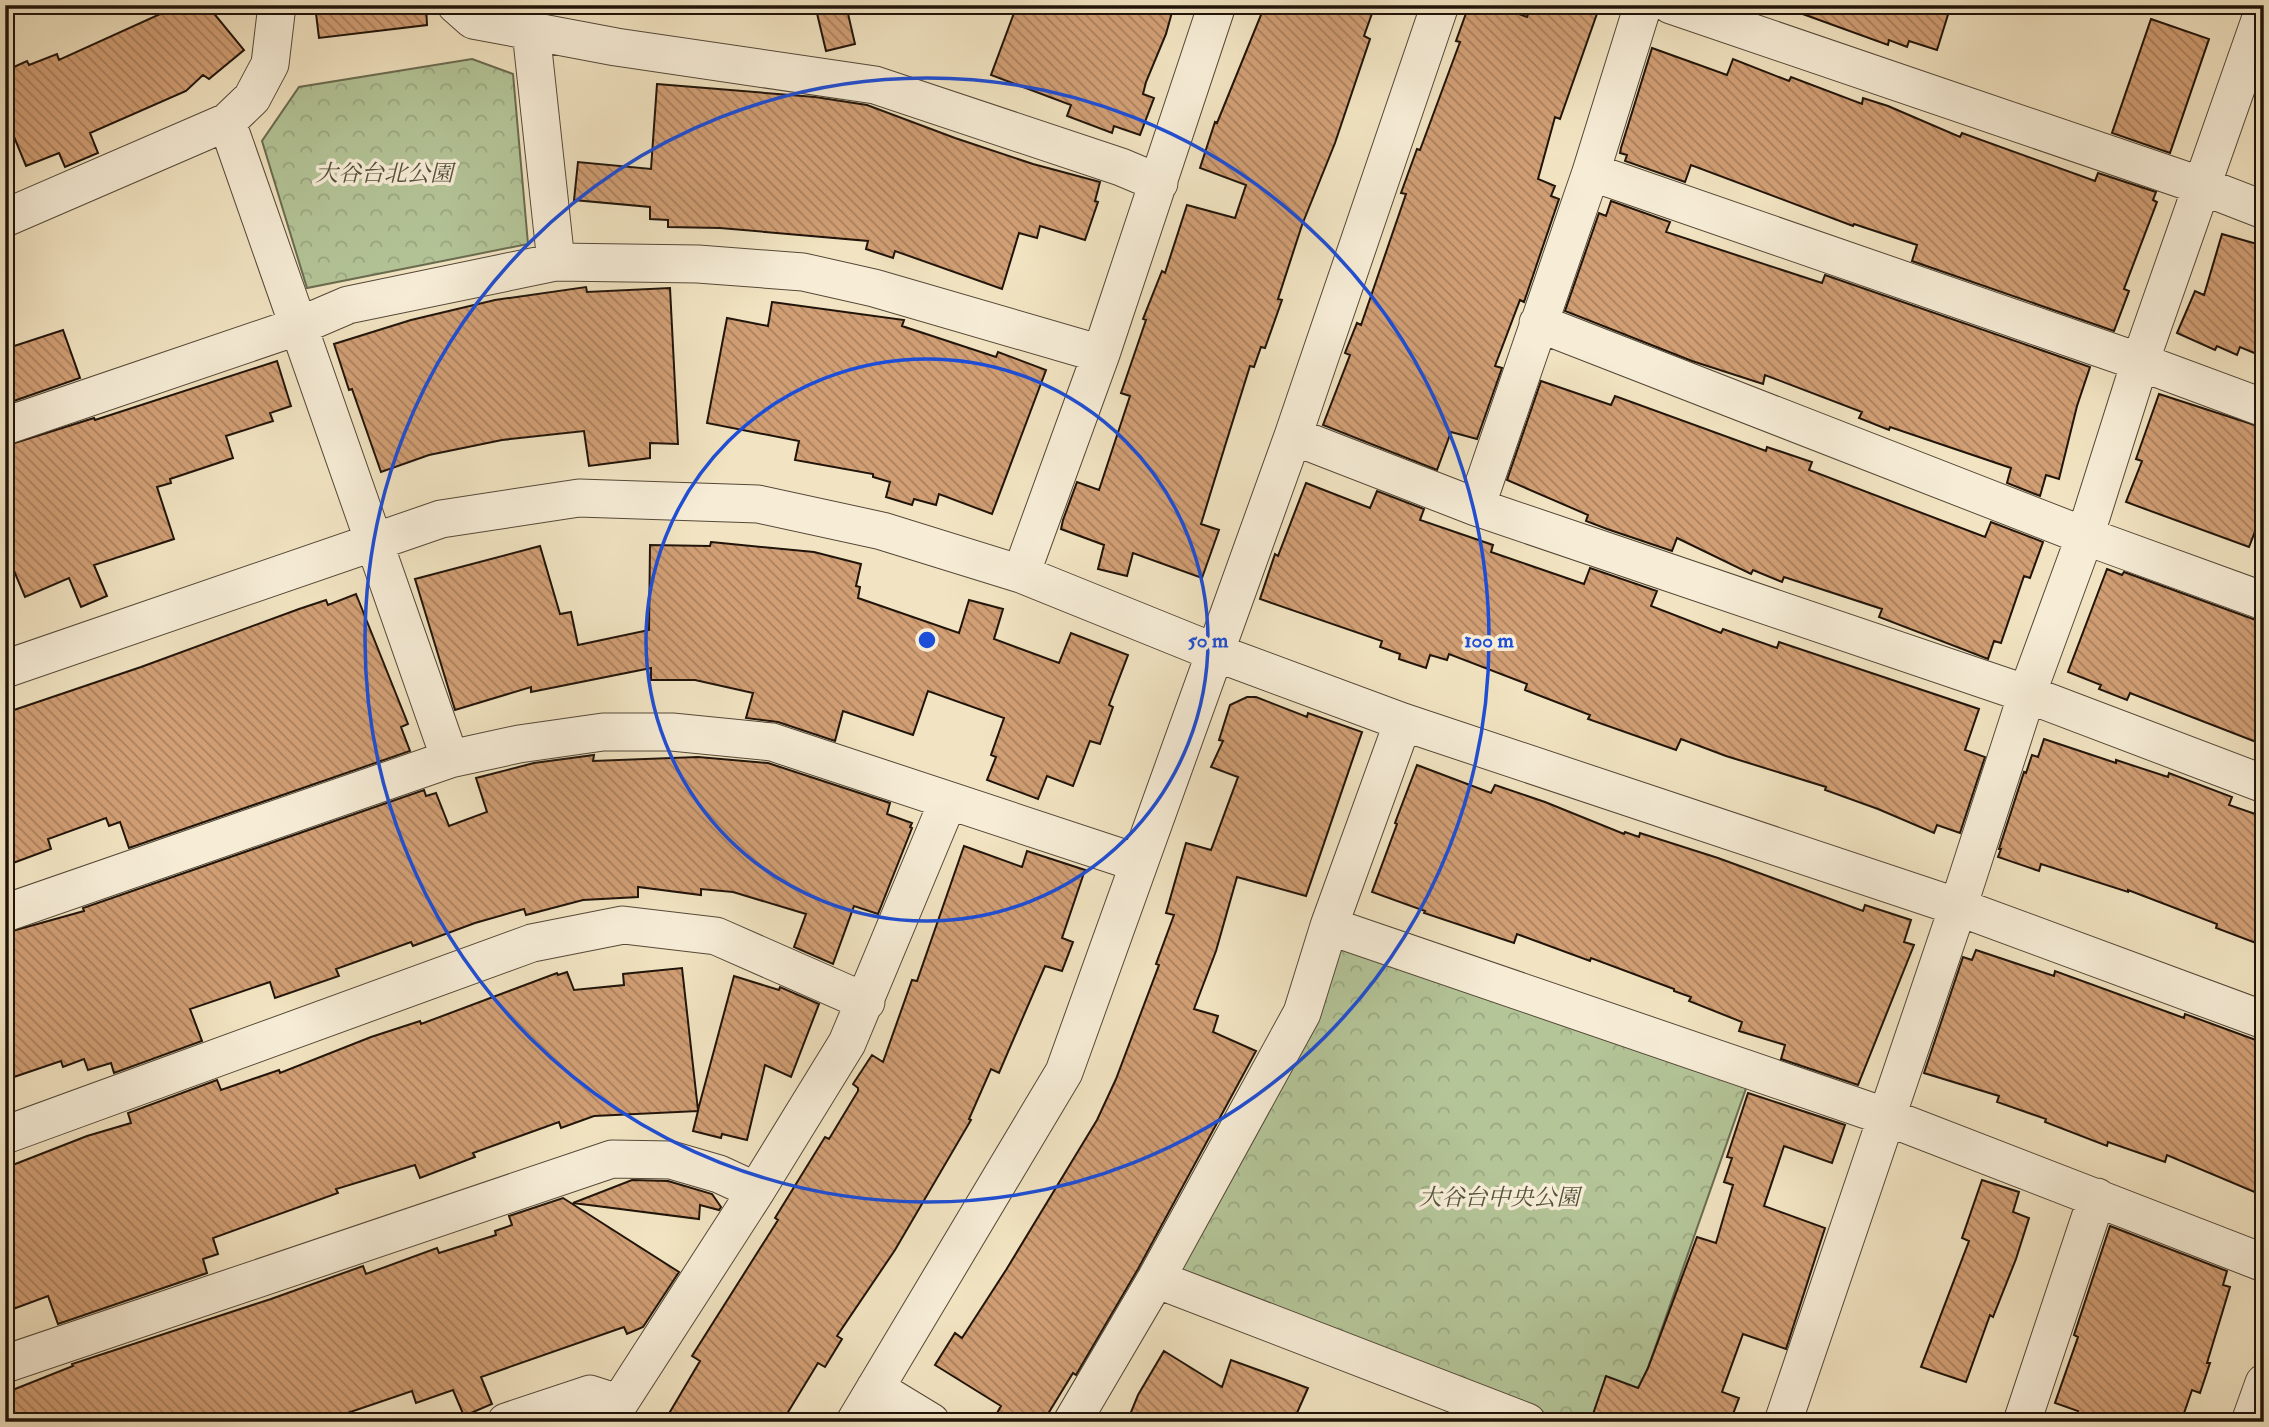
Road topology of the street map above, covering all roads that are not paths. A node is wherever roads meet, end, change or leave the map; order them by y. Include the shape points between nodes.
1 (277, 5) edge
2 (456, 5) edge
3 (1217, 5) edge
4 (1440, 5) edge
5 (1643, 5) edge
6 (1671, 5) edge
7 (2256, 11) edge
8 (531, 31) junction
9 (227, 122) junction
10 (1591, 172) junction
11 (1159, 183) junction
12 (2202, 187) junction
13 (2264, 210) edge
14 (5, 218) edge
15 (556, 262) junction
16 (1538, 323) junction
17 (299, 326) junction
18 (1101, 354) junction
19 (2140, 362) junction
20 (2264, 408) edge
21 (5, 426) edge
22 (1293, 436) junction
23 (1476, 507) junction
24 (2085, 536) junction
25 (373, 541) junction
26 (1021, 575) junction
27 (2264, 601) edge
28 (1214, 652) junction
29 (5, 669) edge
30 (2027, 694) junction
31 (1403, 722) junction
32 (450, 760) junction
33 (2264, 784) edge
34 (948, 801) junction
35 (1138, 863) junction
36 (1958, 907) junction
37 (5, 913) edge
38 (1329, 926) junction
39 (866, 1002) junction
40 (2264, 1020) edge
41 (1887, 1118) junction
42 (5, 1135) edge
43 (756, 1191) junction
44 (2097, 1197) junction
45 (2264, 1263) edge
46 (1156, 1279) junction
47 (5, 1364) edge
48 (2264, 1383) edge
49 (875, 1388) junction
50 (613, 1412) edge
51 (506, 1422) edge
52 (855, 1422) edge
53 (931, 1422) edge
54 (1072, 1422) edge
55 (1527, 1422) edge
56 (1783, 1422) edge
57 (2022, 1422) edge
58 (2250, 1422) edge

1 - 9 street via 270,64 252,99
2 - 8 street via 472,20
3 - 11 street
4 - 22 street
5 - 10 street
6 - 12 street
7 - 12 street
8 - 11 street via 875,85
8 - 15 street
9 - 14 street
9 - 17 street
10 - 16 street
10 - 19 street
11 - 18 street
12 - 13 street
12 - 19 street
15 - 17 street via 348,305
15 - 18 street via 698,264 803,272
16 - 23 street
16 - 24 street
17 - 21 street
17 - 25 street
18 - 26 street
19 - 20 street
19 - 24 street
22 - 23 street
22 - 28 street
23 - 30 street
24 - 27 street
24 - 30 street
25 - 26 street via 441,519 579,498 758,504 882,531
25 - 29 street
25 - 32 street
26 - 28 street
28 - 31 street
28 - 35 street
30 - 33 street
30 - 36 street
31 - 36 street
31 - 38 street
32 - 34 street via 603,732 672,732 772,743
32 - 37 street
34 - 35 street
34 - 39 street
35 - 49 street via 1064,1072
36 - 40 street
36 - 41 street
38 - 41 street
38 - 46 street via 1302,1013
39 - 42 street via 716,936 623,925 532,943
39 - 43 street via 847,1043
41 - 44 street
41 - 56 street
43 - 47 street via 671,1160 612,1159
43 - 50 street
44 - 45 street
44 - 57 street
46 - 54 street
46 - 55 street
48 - 58 street
49 - 52 street
49 - 53 street
50 - 51 street via 590,1394

